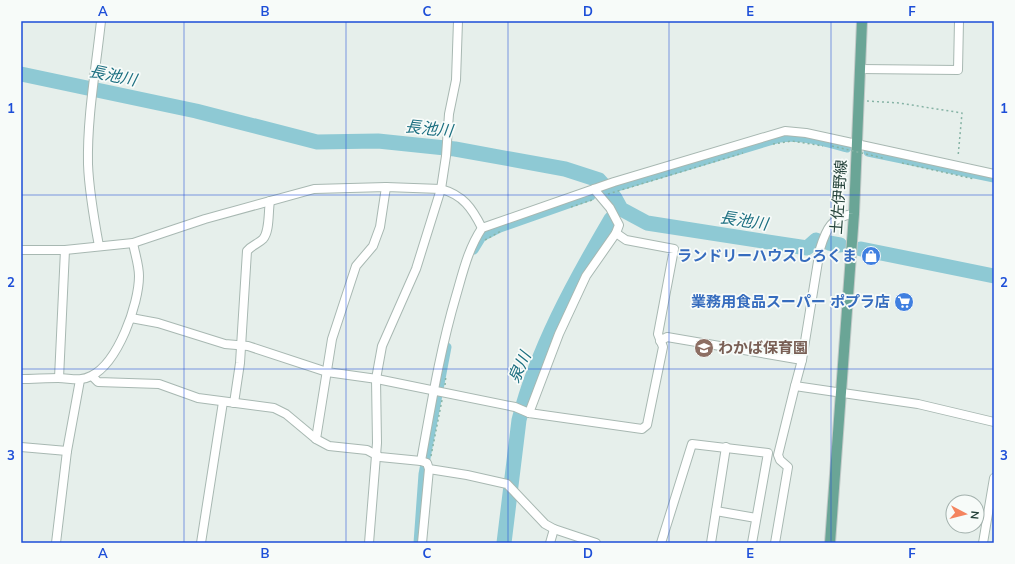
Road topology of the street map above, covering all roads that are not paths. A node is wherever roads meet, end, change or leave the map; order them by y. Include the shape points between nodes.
1 (101, 21) edge
2 (458, 21) edge
3 (862, 21) edge
4 (958, 21) edge
5 (860, 69) junction
6 (858, 144) junction
7 (994, 174) edge
8 (386, 187) junction
9 (596, 188) junction
10 (441, 189) junction
11 (270, 201) junction
12 (854, 214) junction
13 (482, 228) junction
14 (616, 233) junction
15 (133, 243) junction
16 (99, 246) junction
17 (21, 250) edge
18 (65, 250) junction
19 (131, 318) junction
20 (660, 341) junction
21 (241, 345) junction
22 (802, 360) junction
23 (327, 372) junction
24 (92, 376) junction
25 (59, 378) junction
26 (21, 379) edge
27 (376, 379) junction
28 (80, 380) junction
29 (795, 386) junction
30 (840, 391) junction
31 (438, 393) junction
32 (223, 402) junction
33 (234, 403) junction
34 (524, 411) junction
35 (994, 422) edge
36 (316, 439) junction
37 (21, 447) edge
38 (726, 447) junction
39 (67, 451) junction
40 (768, 453) junction
41 (375, 455) junction
42 (778, 455) junction
43 (425, 464) junction
44 (994, 478) edge
45 (992, 498) edge
46 (716, 511) junction
47 (756, 518) junction
48 (554, 529) junction
49 (56, 543) edge
50 (201, 543) edge
51 (369, 543) edge
52 (422, 543) edge
53 (550, 543) edge
54 (596, 543) edge
55 (661, 543) edge
56 (711, 543) edge
57 (752, 543) edge
58 (775, 543) edge
59 (830, 543) edge
60 (983, 543) edge

1 - 16 street via 88,164
2 - 10 street via 456,80 448,114 448,138
3 - 5 main road, 土佐伊野線
4 - 5 street via 958,70
5 - 6 main road, 土佐伊野線
6 - 7 street
6 - 9 street via 785,131
6 - 12 main road, 土佐伊野線
8 - 10 street
8 - 11 street via 314,189
8 - 23 street via 380,227 373,246 356,266 332,339
9 - 13 street
9 - 14 street via 604,196 618,220
10 - 13 street via 454,192 466,202
10 - 27 street via 416,269 382,346
11 - 15 street
11 - 21 street via 266,234 247,251
12 - 22 street via 842,215 833,221 824,236
12 - 30 main road, 土佐伊野線
13 - 31 street via 466,259 446,329
14 - 20 street via 626,240 674,249 658,334
14 - 34 street via 586,276
15 - 16 street
15 - 19 street via 139,276
16 - 18 street
17 - 18 street
18 - 25 street
19 - 21 street via 158,323 225,344
19 - 24 street via 120,344 109,360
20 - 22 street via 666,337
20 - 34 street via 663,347 647,425 642,429
21 - 23 street
21 - 33 street
22 - 29 street
23 - 27 street
23 - 36 street
24 - 28 street
24 - 32 street via 98,382 158,384 198,398
25 - 26 street
25 - 28 street
27 - 31 street
27 - 41 street
28 - 39 street
29 - 30 street
29 - 42 street
30 - 35 street via 918,404
30 - 59 main road, 土佐伊野線
31 - 34 street
31 - 43 street
32 - 33 street
32 - 50 street
33 - 36 street via 274,408 286,414
36 - 41 street via 329,446 367,450
37 - 39 street
38 - 40 street
38 - 46 street
38 - 55 street via 692,444
39 - 49 street
40 - 42 street
40 - 47 street
41 - 43 street
41 - 51 street
42 - 58 street via 788,467
43 - 48 street via 510,486 532,512
43 - 52 street
44 - 45 street
45 - 60 street
46 - 47 street
46 - 56 street
47 - 57 street
48 - 53 street
48 - 54 street

